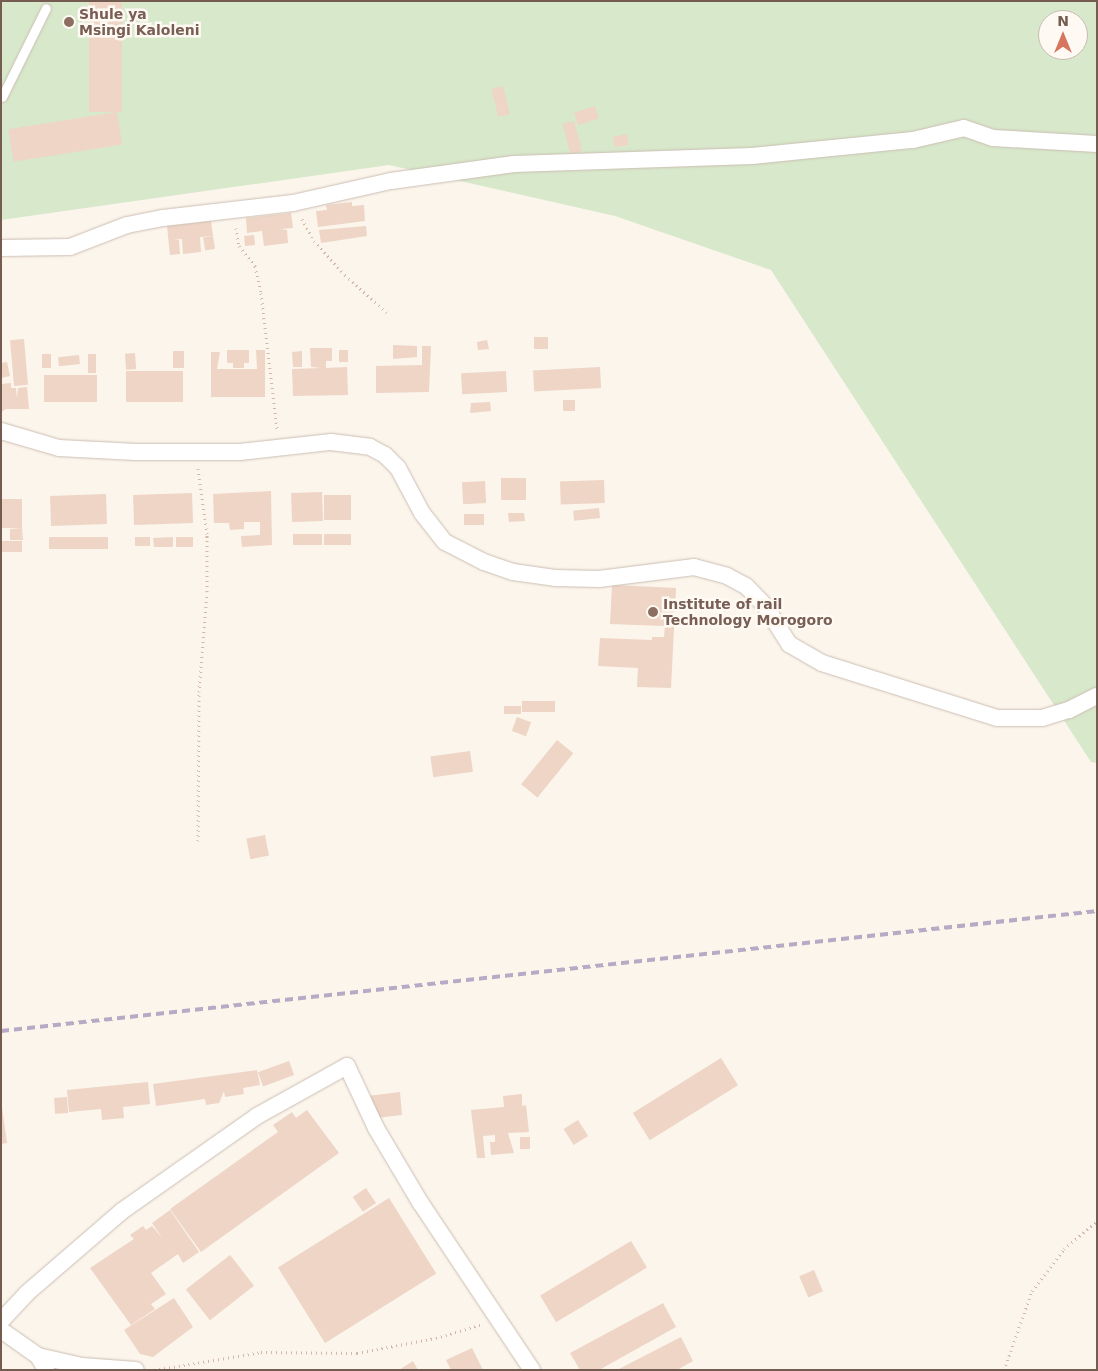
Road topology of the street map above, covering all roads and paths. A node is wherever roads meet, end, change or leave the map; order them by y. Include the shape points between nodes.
1 (46, 8) dead end
2 (2, 97) dead end
3 (1097, 144) edge
4 (293, 203) junction
5 (236, 209) junction
6 (1, 248) edge
7 (387, 312) dead end
8 (1, 431) edge
9 (279, 447) junction
10 (194, 452) junction
11 (1097, 696) edge
12 (198, 841) dead end
13 (1097, 1221) edge
14 (497, 1320) junction
15 (1, 1321) edge
16 (1, 1330) edge
17 (42, 1363) edge
18 (136, 1370) edge
19 (153, 1370) edge
20 (532, 1370) edge
21 (1004, 1370) edge

1 - 2 lane
3 - 4 street via 1011,140 964,128 913,140 752,156 514,164 391,181
4 - 5 street
4 - 7 path via 314,242
5 - 6 street via 127,225 70,246
5 - 9 path via 239,246 255,266 261,293
8 - 10 street via 59,448
9 - 10 street
9 - 11 street via 348,443 378,451 398,468 422,513 445,542 465,555 513,572 599,579 694,567 727,576 746,586 766,607 790,644 849,673 998,718 1042,718 1070,710
10 - 12 path via 203,488 207,544 206,633 199,692
13 - 21 path via 1064,1249 1032,1291
14 - 15 street via 376,1128 347,1066 257,1116 145,1195 27,1293
14 - 19 path via 436,1338 372,1351 336,1354 261,1352
14 - 20 street
16 - 17 street
17 - 18 street

